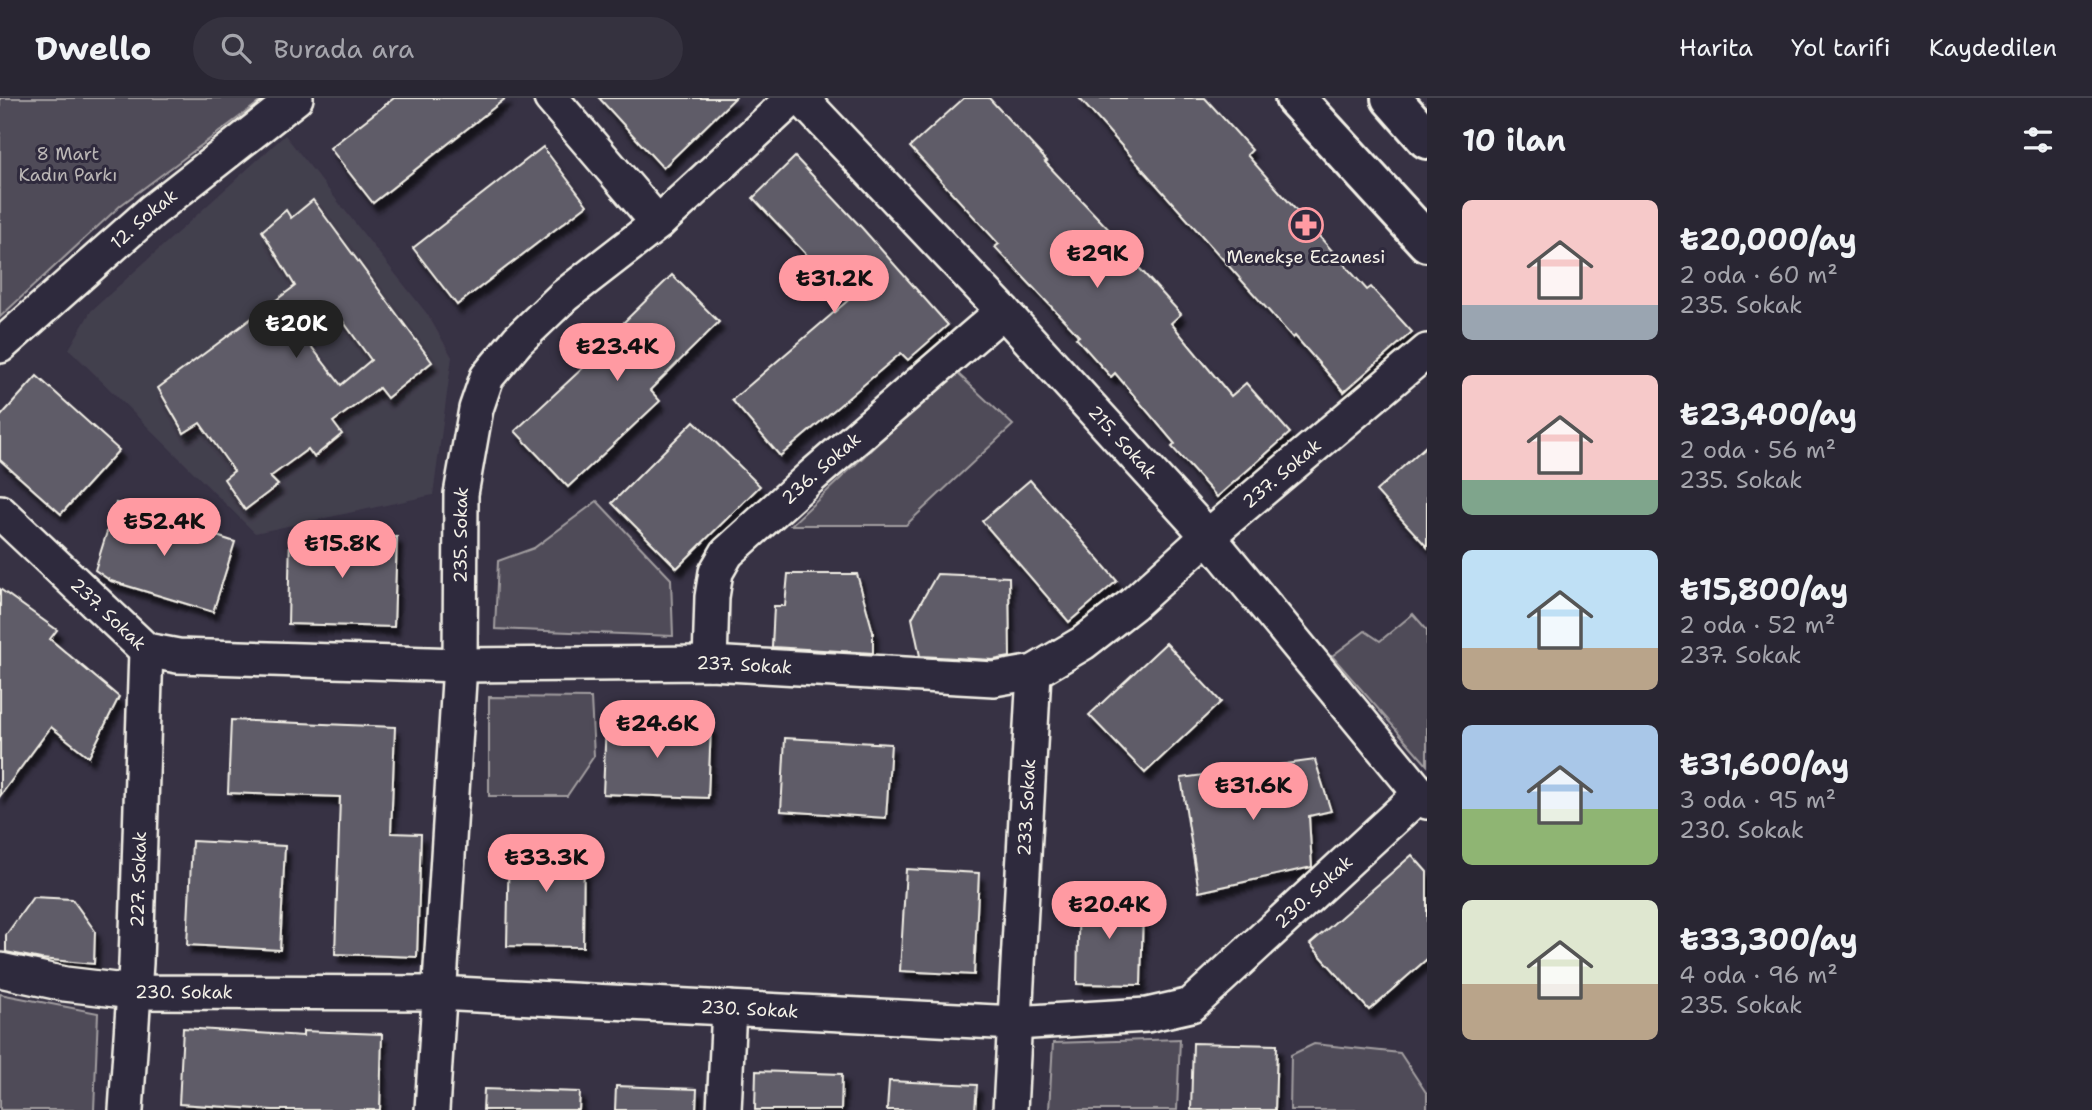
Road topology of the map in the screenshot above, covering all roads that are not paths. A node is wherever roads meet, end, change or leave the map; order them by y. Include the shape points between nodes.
1 (296, 98) edge
2 (551, 98) edge
3 (793, 98) edge
4 (801, 98) edge
5 (1295, 98) edge
6 (1391, 98) edge
7 (1427, 139) edge
8 (658, 223) junction
9 (1427, 242) edge
10 (1003, 312) junction
11 (0, 346) edge
12 (1427, 351) edge
13 (0, 512) edge
14 (1208, 536) junction
15 (146, 650) junction
16 (710, 663) junction
17 (460, 665) junction
18 (1034, 672) junction
19 (1423, 798) edge
20 (0, 970) edge
21 (133, 992) junction
22 (438, 993) junction
23 (729, 1008) junction
24 (1015, 1023) junction
25 (126, 1110) edge
26 (432, 1110) edge
27 (724, 1110) edge
28 (1010, 1110) edge

1 - 11 street, 12. Sokak via 152,211
2 - 8 street
3 - 8 street, 235. Sokak
4 - 10 street, 215. Sokak
5 - 9 main road
6 - 7 main road
8 - 17 street, 235. Sokak via 564,296 487,377 476,409 461,494
10 - 14 street, 215. Sokak
10 - 16 street, 236. Sokak via 727,553 716,572 712,597
12 - 14 street, 237. Sokak
13 - 15 street, 237. Sokak
14 - 18 street, 237. Sokak via 1133,604 1083,643
14 - 19 street, 215. Sokak
15 - 17 street, 237. Sokak via 178,656
15 - 21 street, 227. Sokak
16 - 17 street, 237. Sokak
16 - 18 street, 237. Sokak via 994,679
17 - 22 street, 235. Sokak
18 - 24 street, 233. Sokak
19 - 24 street, 230. Sokak via 1191,1005 1147,1015
20 - 21 street, 230. Sokak
21 - 22 street, 230. Sokak
21 - 25 street, 227. Sokak
22 - 23 street, 230. Sokak
22 - 26 street, 235. Sokak
23 - 24 street, 230. Sokak
23 - 27 street
24 - 28 street, 233. Sokak

